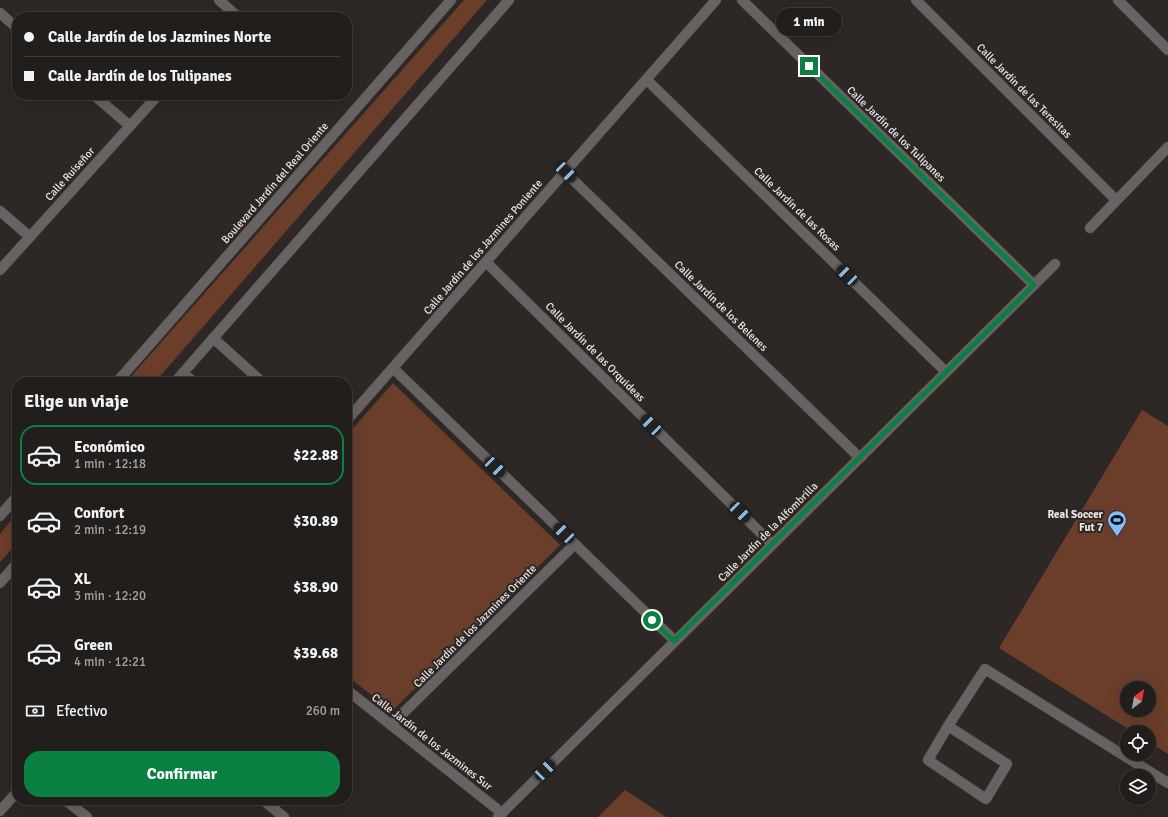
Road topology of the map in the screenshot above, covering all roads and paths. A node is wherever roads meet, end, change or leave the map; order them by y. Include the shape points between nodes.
1 (219, 0) edge
2 (451, 0) edge
3 (509, 0) edge
4 (716, 0) edge
5 (742, 0) edge
6 (916, 0) edge
7 (1118, 0) edge
8 (230, 12) edge
9 (0, 13) edge
10 (12, 24) edge
11 (1168, 50) edge
12 (647, 80) junction
13 (100, 100) edge
14 (153, 100) edge
15 (130, 126) junction
16 (1168, 147) edge
17 (566, 172) junction
18 (1116, 200) junction
19 (0, 211) edge
20 (1090, 228) dead end
21 (30, 237) junction
22 (486, 262) junction
23 (1055, 264) dead end
24 (0, 270) edge
25 (1034, 285) junction
26 (213, 338) junction
27 (393, 368) junction
28 (946, 372) junction
29 (183, 373) junction
30 (121, 377) edge
31 (180, 377) edge
32 (188, 377) edge
33 (256, 377) edge
34 (352, 414) edge
35 (860, 458) junction
36 (12, 502) edge
37 (0, 516) edge
38 (575, 544) junction
39 (772, 544) junction
40 (12, 569) edge
41 (0, 583) edge
42 (674, 641) junction
43 (352, 694) edge
44 (391, 725) junction
45 (948, 726) junction
46 (1168, 783) edge
47 (12, 798) edge
48 (71, 805) edge
49 (269, 805) edge
50 (0, 811) edge
51 (500, 815) edge
52 (87, 817) edge
53 (284, 817) edge

1 - 8 street
2 - 30 street, Boulevard Jardín del Real Oriente
3 - 26 street
4 - 12 street, Calle Jardín de los Jazmines Poniente
5 - 25 street, Calle Jardín de los Tulipanes
6 - 18 street, Calle Jardín de las Teresitas
7 - 11 street
9 - 10 street
12 - 17 street, Calle Jardín de los Jazmines Poniente
12 - 28 street, Calle Jardín de las Rosas
13 - 15 street
14 - 15 street, Calle Ruiseñor
15 - 21 street, Calle Ruiseñor
16 - 18 street
17 - 22 street, Calle Jardín de los Jazmines Poniente
17 - 35 street, Calle Jardín de los Belenes
18 - 20 street
19 - 21 street
21 - 24 street, Calle Ruiseñor
22 - 27 street, Calle Jardín de los Jazmines Poniente
22 - 39 street, Calle Jardín de las Orquideas
23 - 25 street, Calle Jardín de la Alfombrilla
25 - 28 street, Calle Jardín de la Alfombrilla
26 - 29 street
26 - 33 street
27 - 34 street, Calle Jardín de los Jazmines Poniente
27 - 38 street
28 - 35 street, Calle Jardín de la Alfombrilla
29 - 31 street
29 - 32 street
35 - 39 street, Calle Jardín de la Alfombrilla
36 - 37 street
38 - 42 street
38 - 44 street, Calle Jardín de los Jazmines Oriente
39 - 42 street, Calle Jardín de la Alfombrilla
40 - 41 street
42 - 51 street, Calle Jardín de la Alfombrilla
43 - 44 street, Calle Jardín de los Jazmines Sur
44 - 51 street, Calle Jardín de los Jazmines Sur
45 - 45 street via 928,760 986,799 1007,764
45 - 46 street via 985,669
47 - 50 street
48 - 52 street
49 - 53 street

